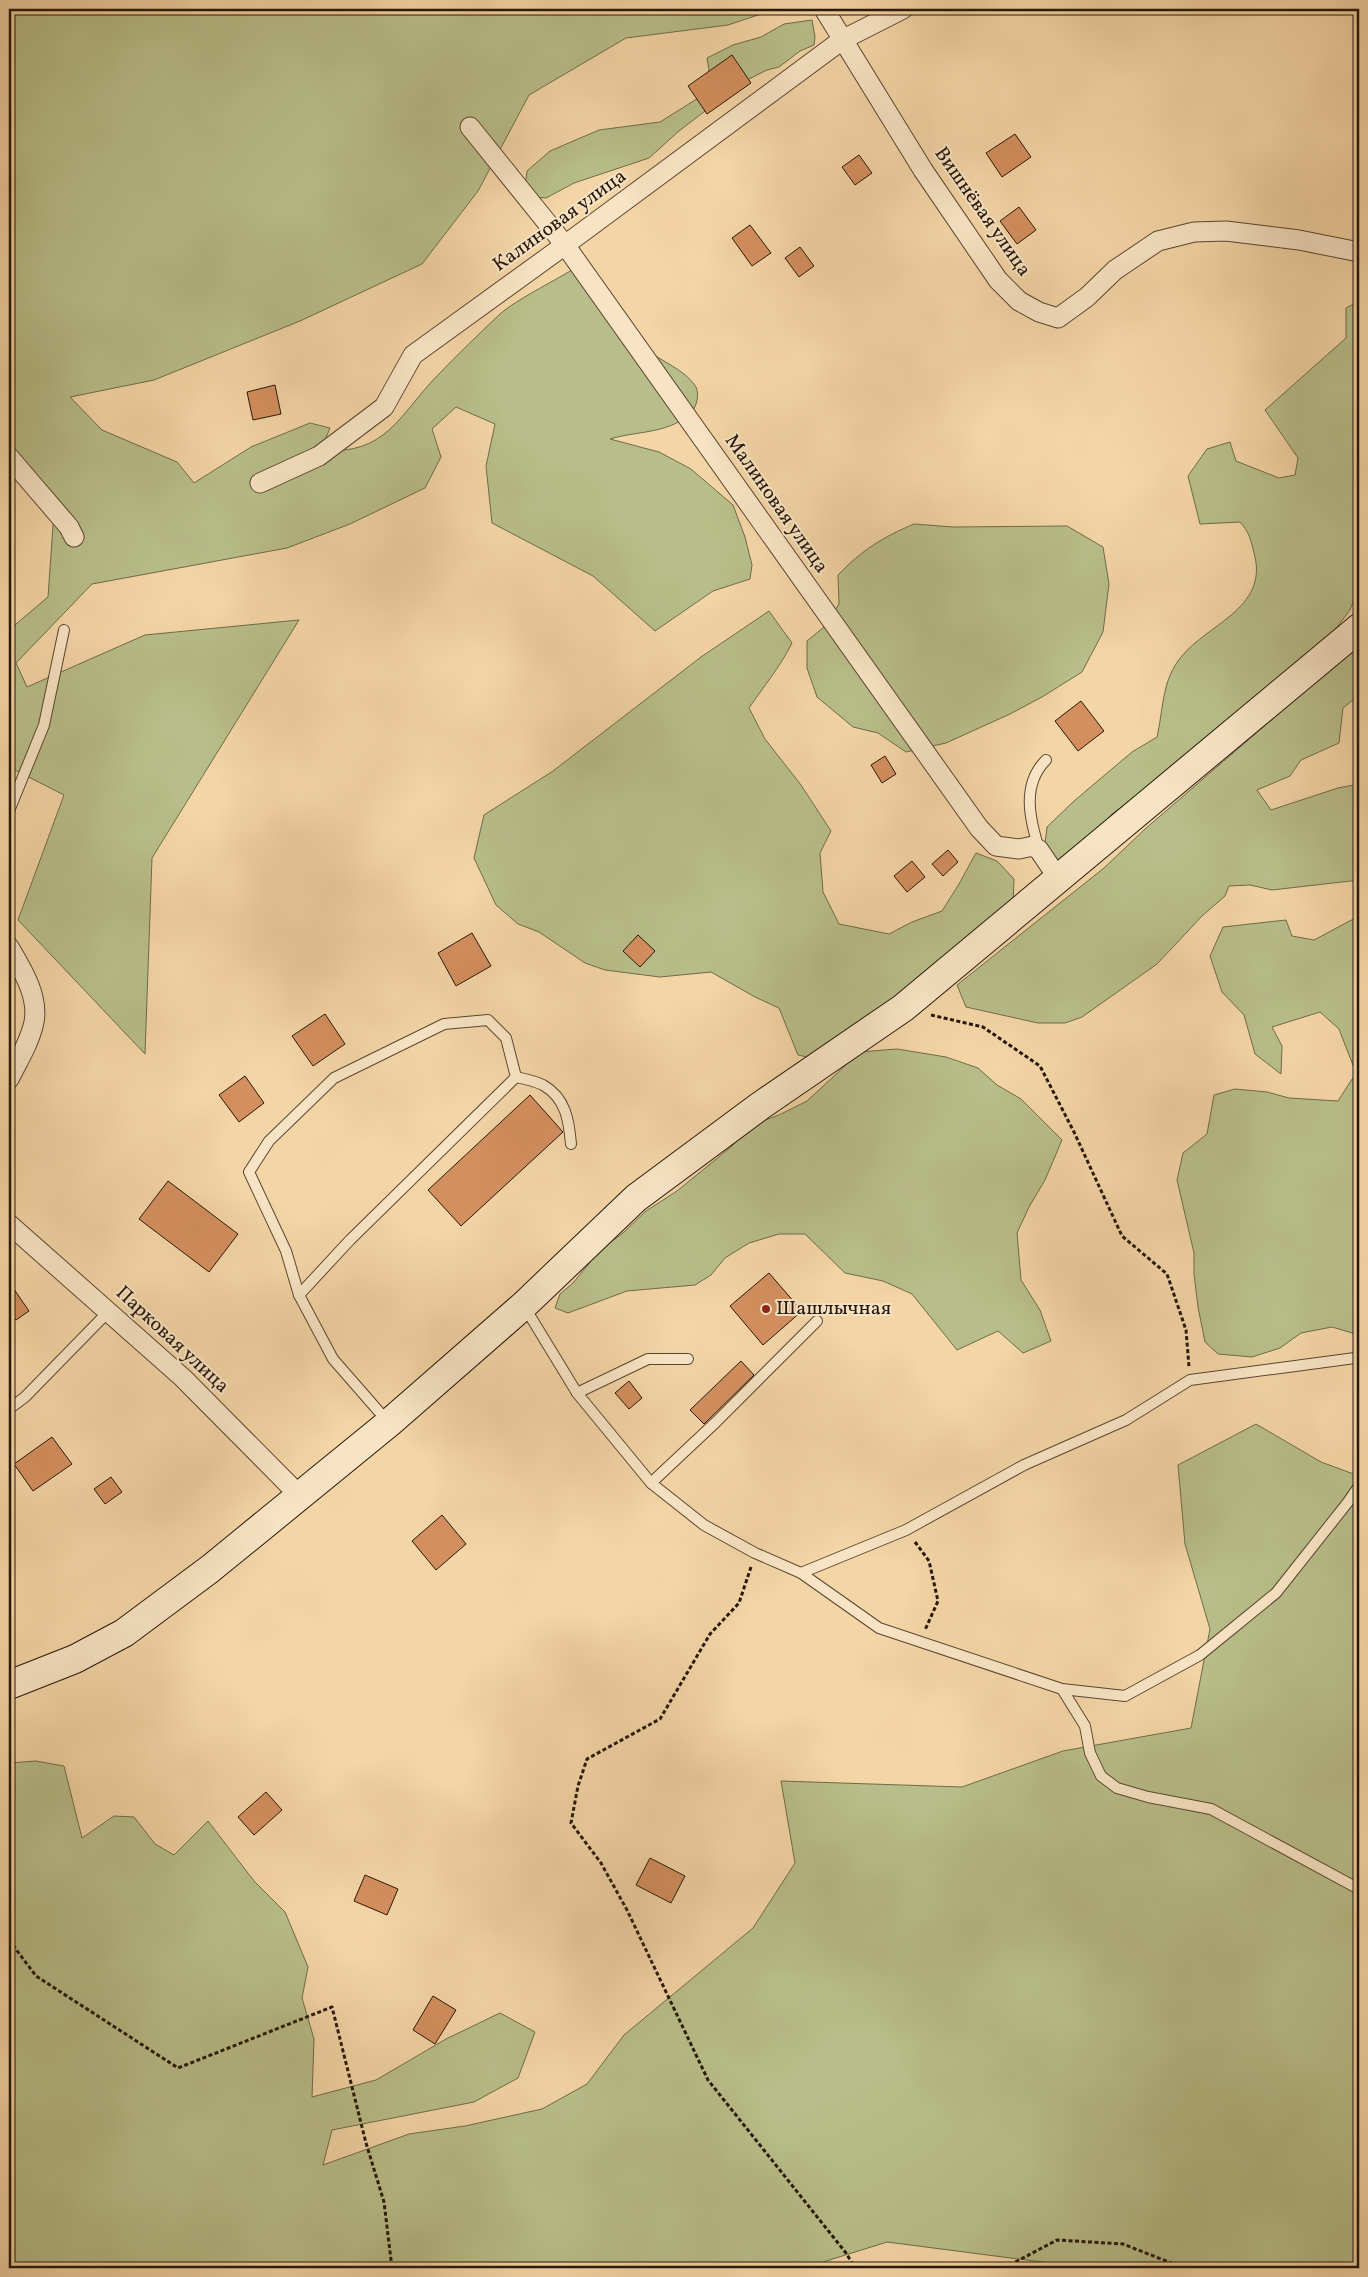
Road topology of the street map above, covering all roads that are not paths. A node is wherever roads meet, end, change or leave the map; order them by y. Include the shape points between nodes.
1 (824, 9) edge
2 (903, 9) edge
3 (842, 40) junction
4 (470, 127) dead end
5 (566, 245) junction
6 (1359, 252) edge
7 (9, 457) edge
8 (260, 483) dead end
9 (74, 537) dead end
10 (1359, 628) edge
11 (64, 630) dead end
12 (1046, 760) dead end
13 (9, 811) edge
14 (1039, 850) junction
15 (1058, 878) junction
16 (9, 947) edge
17 (516, 1076) junction
18 (9, 1079) edge
19 (571, 1144) dead end
20 (9, 1224) edge
21 (299, 1295) junction
22 (524, 1305) junction
23 (109, 1311) junction
24 (817, 1321) dead end
25 (688, 1359) dead end
26 (1359, 1361) edge
27 (577, 1393) junction
28 (9, 1409) edge
29 (389, 1423) junction
30 (651, 1483) junction
31 (1359, 1486) edge
32 (299, 1495) junction
33 (801, 1574) junction
34 (9, 1685) edge
35 (1062, 1689) junction
36 (1359, 1889) edge

1 - 3 street, Вишнёвая улица
2 - 3 street, Калиновая улица
3 - 5 street, Калиновая улица
3 - 6 street, Вишнёвая улица via 923,170 998,280 1019,302 1039,312 1058,318 1087,297 1115,270 1158,242 1194,232 1226,231
4 - 5 street, Малиновая улица
5 - 8 street, Калиновая улица via 413,355 384,407 320,456
5 - 14 street, Малиновая улица via 979,828 996,846 1018,849 1033,846
7 - 9 street
10 - 15 main road
11 - 13 lane via 44,725
12 - 14 lane via 1040,766 1028,803
14 - 15 street
15 - 22 main road via 903,1008 760,1106 636,1198
16 - 18 street via 32,993 34,1022
17 - 19 lane via 543,1086 557,1098 569,1118
17 - 21 lane
17 - 21 lane via 506,1038 488,1020 444,1024 334,1078 269,1141 249,1172 286,1251
20 - 23 street, Парковая улица
21 - 29 lane via 333,1359
22 - 27 lane
22 - 29 main road
23 - 28 lane via 25,1397
23 - 32 street, Парковая улица via 183,1378
24 - 30 lane
25 - 27 lane via 648,1359
26 - 33 lane via 1355,1358 1190,1380 1126,1420 1024,1465 906,1530
27 - 30 lane
29 - 32 main road
30 - 33 lane via 704,1525
31 - 35 lane via 1276,1593 1200,1655 1125,1696
32 - 34 main road via 210,1569 124,1633 75,1659
33 - 35 lane via 879,1628
35 - 36 lane via 1085,1726 1090,1753 1101,1776 1117,1788 1211,1808

